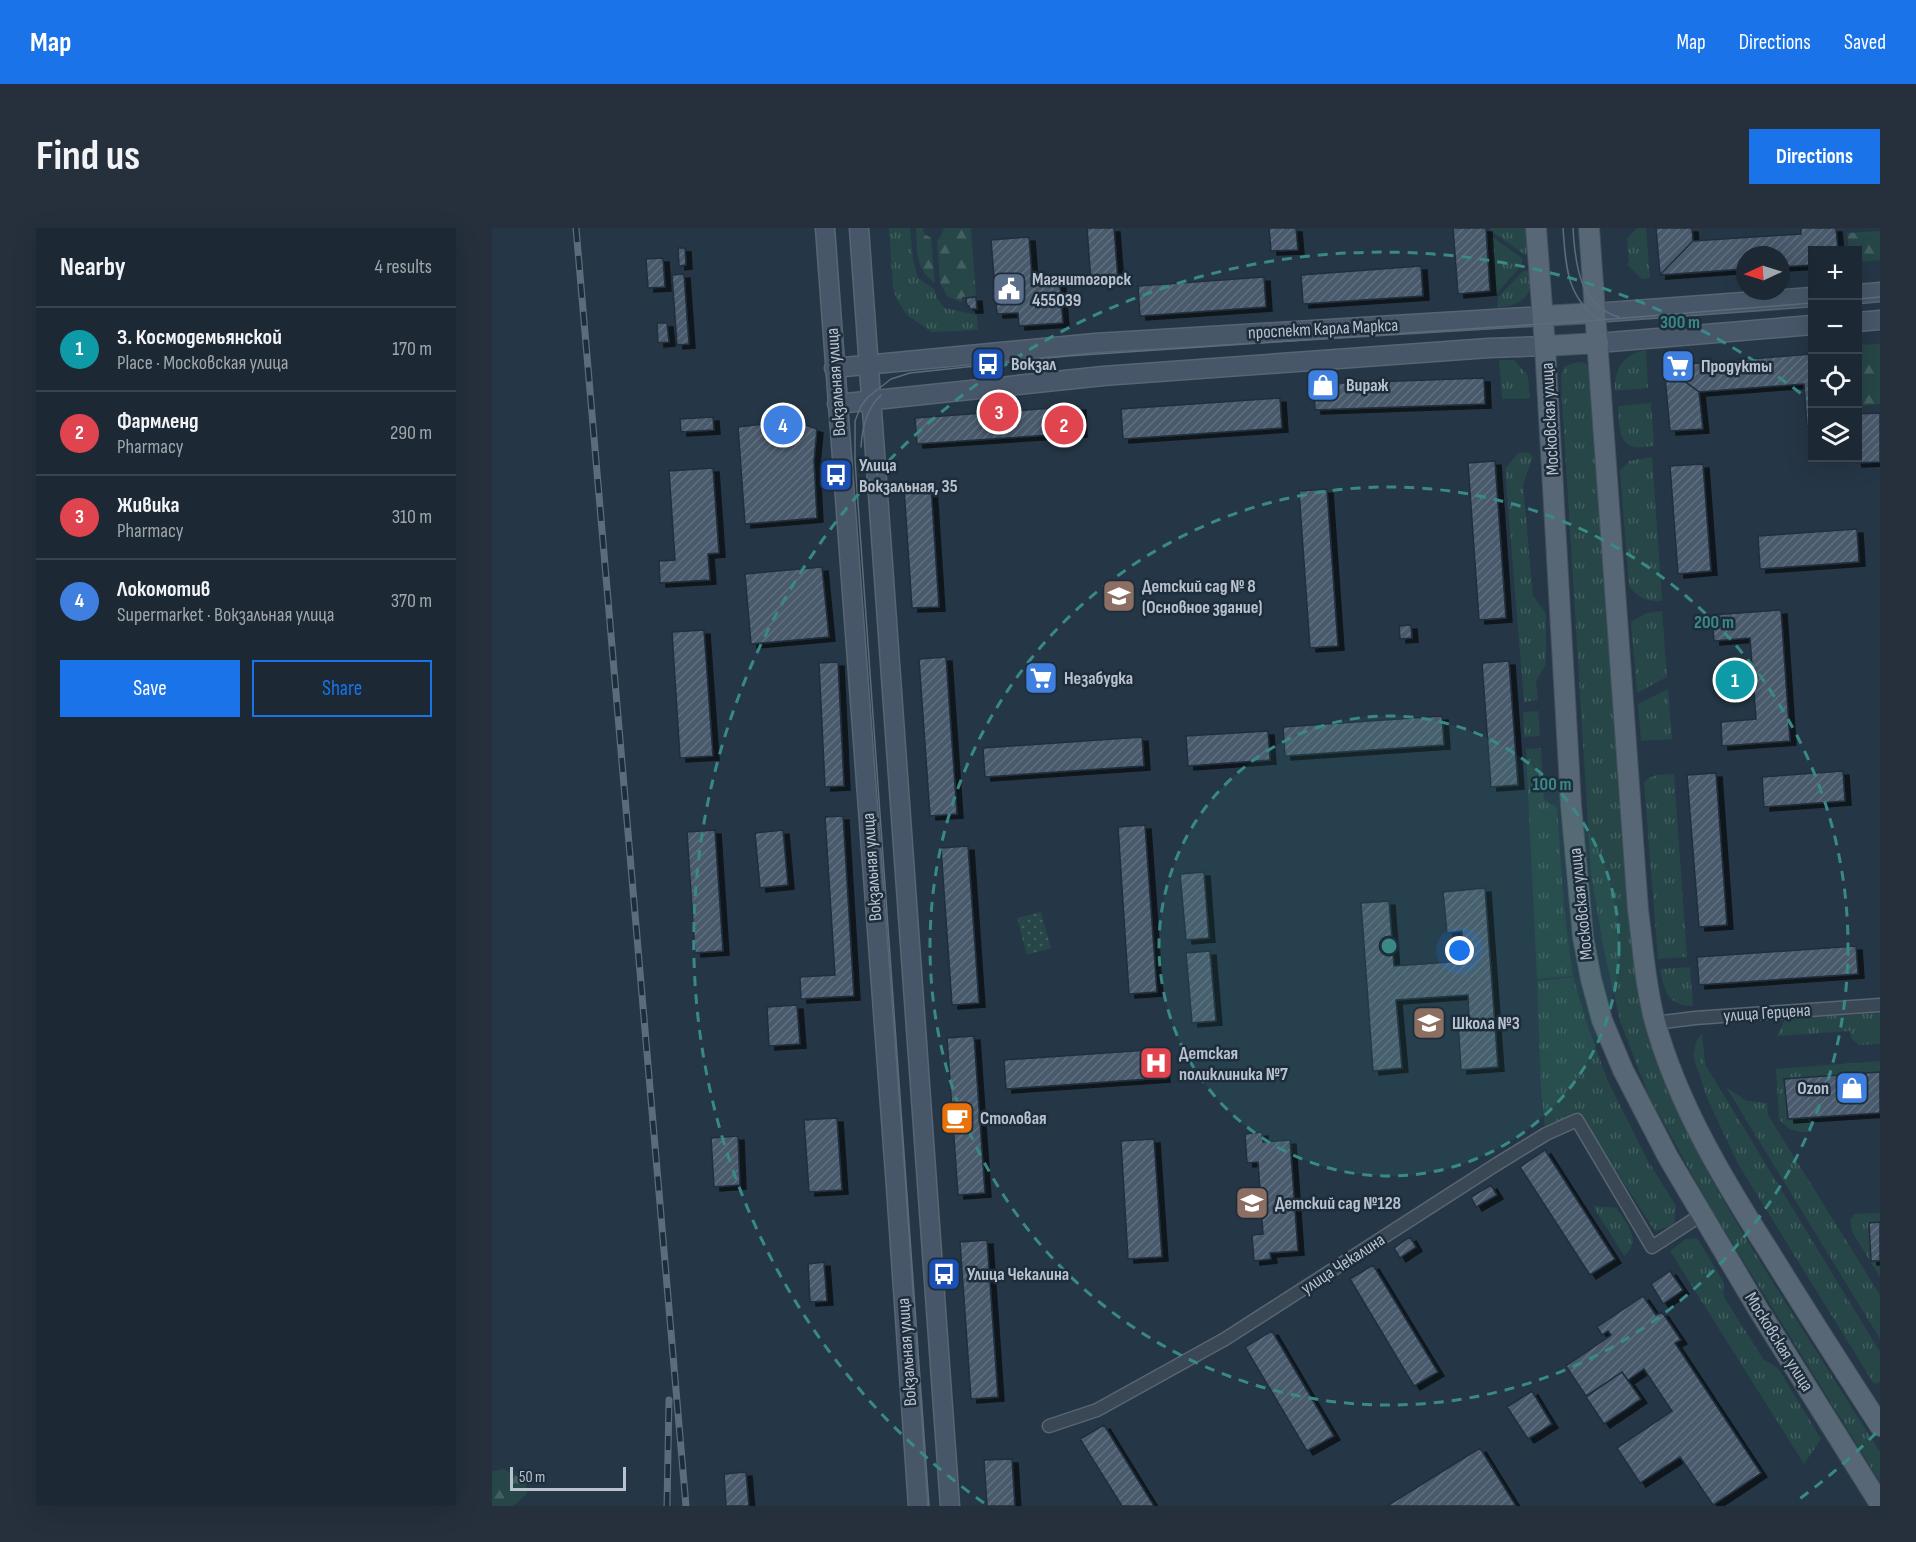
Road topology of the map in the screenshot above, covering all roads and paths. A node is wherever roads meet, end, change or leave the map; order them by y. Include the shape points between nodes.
1 (825, 228) edge
2 (859, 228) edge
3 (1536, 228) edge
4 (1589, 228) edge
5 (1880, 292) edge
6 (1862, 294) edge
7 (1808, 297) edge
8 (1594, 313) junction
9 (1543, 316) junction
10 (1880, 320) edge
11 (1862, 322) edge
12 (1808, 326) edge
13 (1598, 343) junction
14 (1545, 346) junction
15 (870, 366) junction
16 (834, 368) junction
17 (909, 396) junction
18 (872, 401) junction
19 (837, 404) junction
20 (874, 436) junction
21 (1880, 1005) edge
22 (1655, 1023) junction
23 (1701, 1215) junction
24 (1049, 1426) dead end
25 (1880, 1426) edge
26 (1880, 1504) edge
27 (918, 1506) edge
28 (950, 1506) edge

1 - 16 main road, Вокзальная улица
2 - 15 main road, Вокзальная улица
3 - 9 main road, Московская улица
4 - 8 main road
5 - 6 main road
7 - 8 main road, проспект Карла Маркса
8 - 9 main road, проспект Карла Маркса
8 - 13 main road
9 - 14 main road, Московская улица
9 - 15 main road, проспект Карла Маркса via 1095,343
10 - 11 main road
12 - 13 main road, проспект Карла Маркса
13 - 14 main road, проспект Карла Маркса
13 - 22 main road via 1638,910
14 - 17 main road, проспект Карла Маркса via 1103,376
14 - 23 main road, Московская улица via 1583,937 1602,1020 1623,1070
15 - 16 main road, проспект Карла Маркса
15 - 18 main road, Вокзальная улица
16 - 19 main road, Вокзальная улица
17 - 18 main road, проспект Карла Маркса
17 - 20 main road, проспект Карла Маркса via 886,411
18 - 19 main road, проспект Карла Маркса
18 - 20 main road, Вокзальная улица
19 - 27 main road, Вокзальная улица
20 - 28 main road, Вокзальная улица
21 - 22 street, улица Герцена
22 - 25 main road via 1683,1098 1726,1184
23 - 24 street, улица Чекалина via 1652,1247 1577,1120 1497,1164 1225,1339 1097,1410
23 - 26 main road, Московская улица

